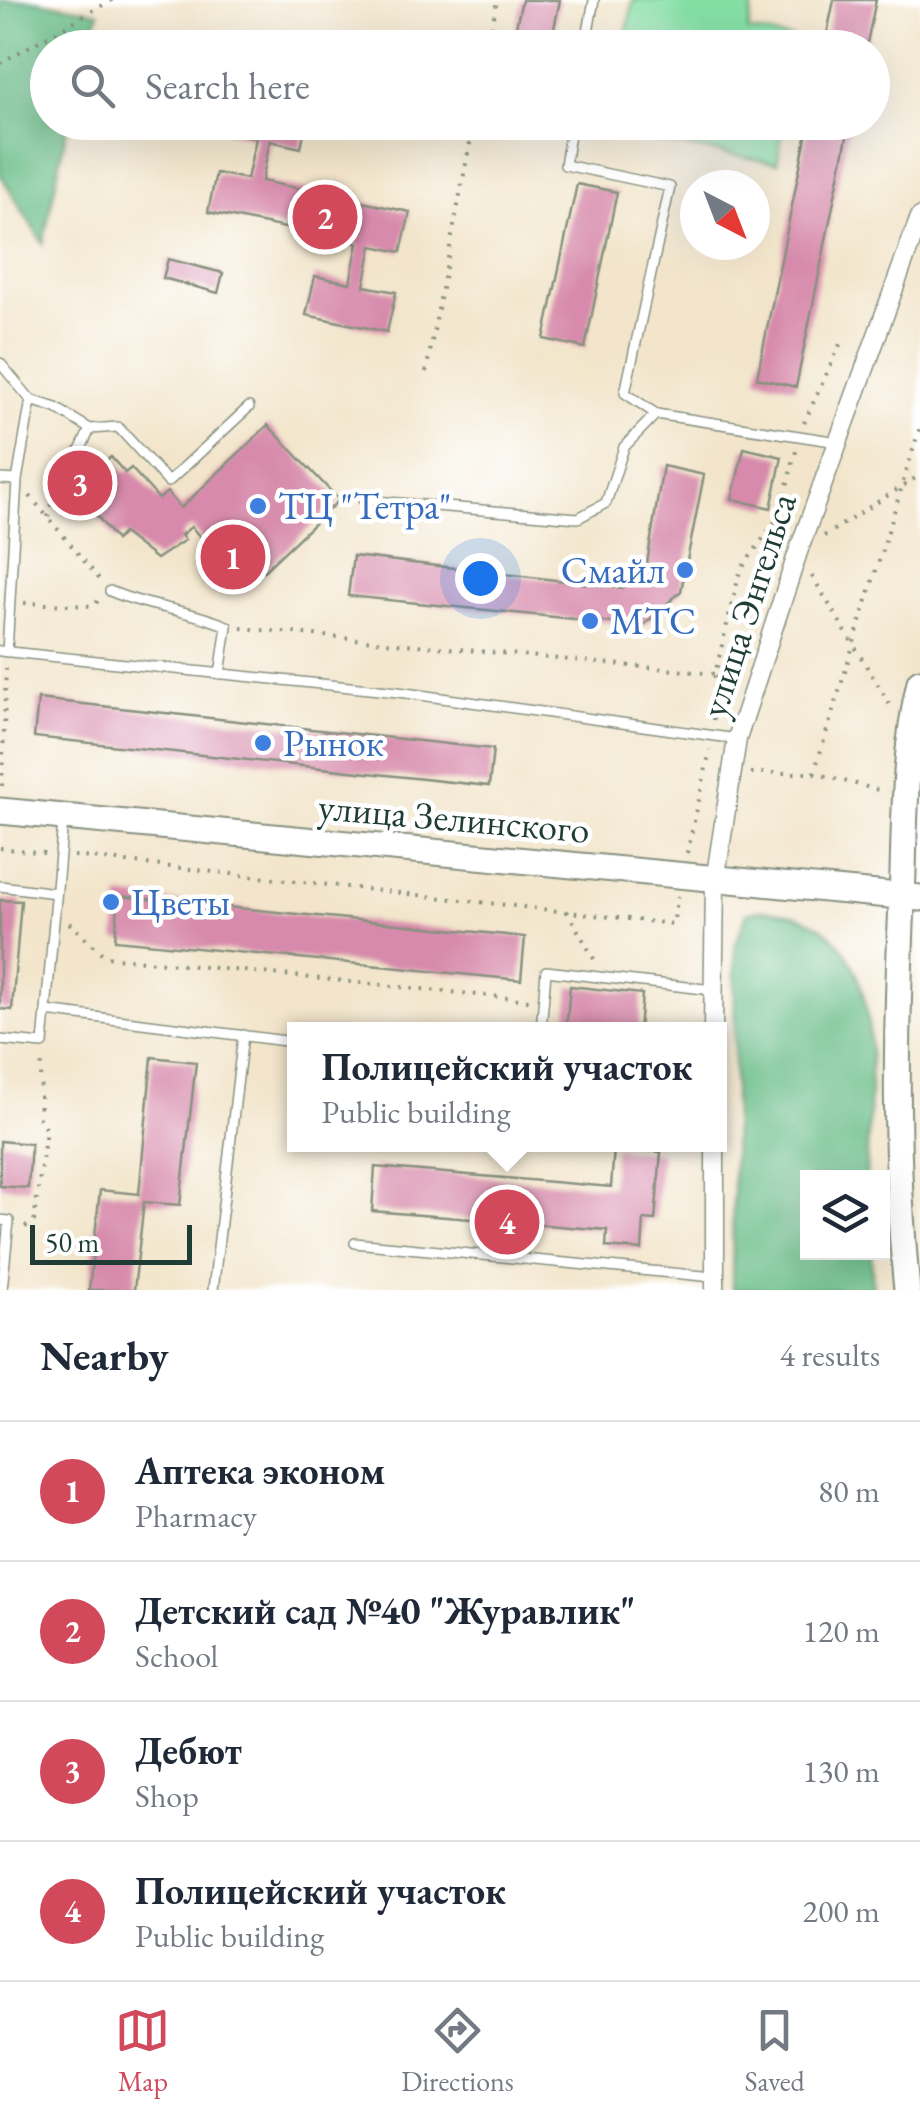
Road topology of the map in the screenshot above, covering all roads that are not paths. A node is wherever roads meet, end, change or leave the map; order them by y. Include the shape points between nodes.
1 (594, 0) edge
2 (589, 30) edge
3 (569, 140) edge
4 (920, 216) edge
5 (0, 362) edge
6 (31, 400) junction
7 (249, 407) dead end
8 (656, 414) junction
9 (90, 429) junction
10 (838, 442) junction
11 (61, 472) road end
12 (0, 479) edge
13 (18, 480) junction
14 (363, 500) dead end
15 (110, 592) road end
16 (3, 652) edge
17 (220, 674) junction
18 (920, 682) edge
19 (737, 739) junction
20 (0, 811) edge
21 (63, 818) junction
22 (715, 881) junction
23 (0, 886) edge
24 (56, 892) junction
25 (911, 897) edge
26 (712, 990) junction
27 (46, 1011) junction
28 (541, 1022) edge
29 (714, 1022) edge
30 (243, 1035) junction
31 (0, 1040) edge
32 (287, 1041) edge
33 (714, 1152) edge
34 (0, 1220) edge
35 (355, 1243) dead end
36 (714, 1284) edge
37 (2, 1290) edge
38 (213, 1290) edge
39 (908, 1290) edge

1 - 2 lane
3 - 8 lane via 565,165 670,187 624,393
4 - 10 street, улица Энгельса
5 - 6 lane
6 - 9 lane
6 - 13 lane
7 - 9 lane via 168,482 118,427
8 - 10 lane
8 - 14 lane via 624,447 606,503 578,518
9 - 11 lane
10 - 19 street, улица Энгельса
12 - 13 lane
13 - 16 lane
15 - 17 lane via 226,626
16 - 17 lane
17 - 19 lane
18 - 25 street via 902,797
19 - 22 street, улица Энгельса
20 - 21 street, улица Зелинского
21 - 22 street, улица Зелинского
21 - 24 lane
22 - 25 street, улица Зелинского
22 - 26 street, улица Энгельса
23 - 24 lane
24 - 27 lane
25 - 39 street via 895,1054
26 - 28 lane via 546,971
26 - 29 street, улица Энгельса
27 - 30 lane
27 - 31 lane via 43,1044
30 - 32 lane
30 - 38 lane
33 - 36 street
34 - 37 lane via 8,1221
35 - 36 lane

